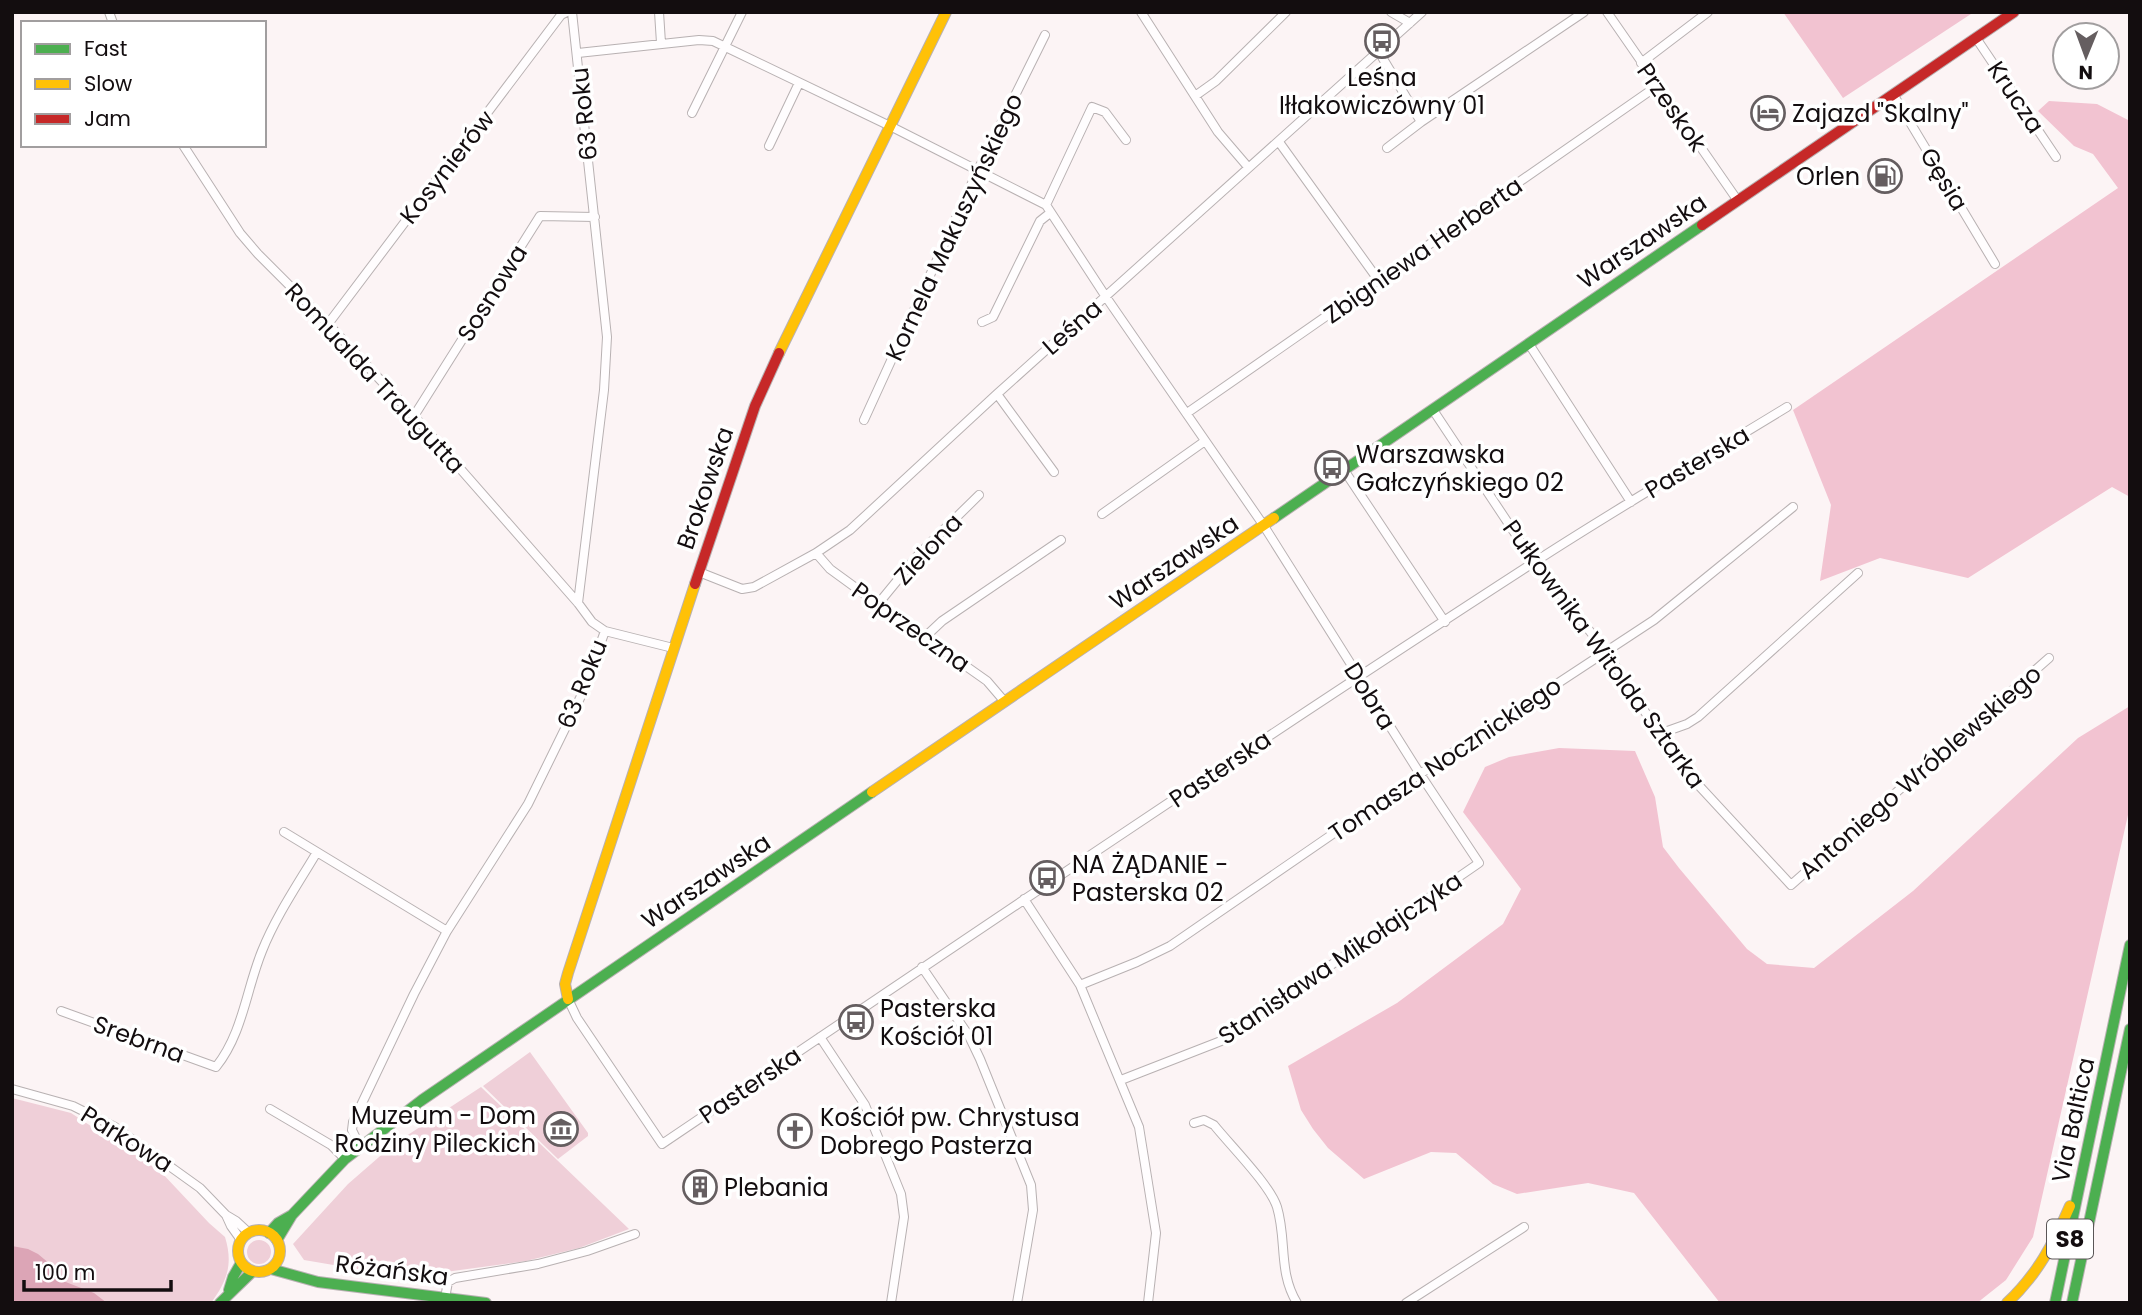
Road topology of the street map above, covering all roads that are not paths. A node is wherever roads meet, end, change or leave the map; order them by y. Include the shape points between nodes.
1 (567, 12) edge
2 (572, 12) edge
3 (659, 12) edge
4 (742, 12) edge
5 (946, 12) edge
6 (1141, 12) edge
7 (1286, 12) edge
8 (1391, 12) edge
9 (1422, 12) edge
10 (1584, 12) edge
11 (1607, 12) edge
12 (1708, 12) edge
13 (2014, 12) edge
14 (1410, 23) junction
15 (1045, 35) dead end
16 (1976, 38) junction
17 (661, 43) junction
18 (725, 47) junction
19 (1379, 52) junction
20 (578, 53) junction
21 (1641, 63) junction
22 (799, 83) junction
23 (1657, 86) junction
24 (1894, 94) junction
25 (1195, 96) junction
26 (692, 113) dead end
27 (1421, 122) junction
28 (890, 126) junction
29 (1126, 140) dead end
30 (1279, 142) junction
31 (769, 146) dead end
32 (184, 147) edge
33 (1387, 148) dead end
34 (2056, 157) dead end
35 (1248, 167) junction
36 (978, 170) junction
37 (1738, 201) junction
38 (1048, 209) junction
39 (595, 217) junction
40 (1995, 264) dead end
41 (1379, 281) junction
42 (1106, 297) junction
43 (982, 322) dead end
44 (328, 324) junction
45 (1529, 344) junction
46 (996, 394) junction
47 (1787, 407) dead end
48 (1433, 410) junction
49 (1187, 413) junction
50 (414, 416) junction
51 (864, 420) dead end
52 (1205, 441) junction
53 (1344, 470) junction
54 (1054, 472) dead end
55 (979, 495) dead end
56 (1631, 502) junction
57 (1793, 507) dead end
58 (1102, 514) dead end
59 (1264, 526) junction
60 (1060, 540) dead end
61 (816, 553) junction
62 (1534, 562) junction
63 (699, 572) junction
64 (1858, 573) dead end
65 (578, 603) junction
66 (878, 604) junction
67 (1445, 622) junction
68 (606, 631) junction
69 (925, 637) junction
70 (673, 648) junction
71 (1606, 653) junction
72 (2049, 658) dead end
73 (1358, 677) junction
74 (1005, 702) junction
75 (1659, 734) junction
76 (1420, 774) junction
77 (284, 832) dead end
78 (317, 852) junction
79 (1479, 863) joint
80 (1791, 885) joint
81 (1024, 899) junction
82 (447, 931) junction
83 (2130, 945) edge
84 (922, 967) junction
85 (1080, 985) junction
86 (568, 999) junction
87 (61, 1011) dead end
88 (2130, 1029) edge
89 (820, 1037) junction
90 (1121, 1080) junction
91 (12, 1089) edge
92 (270, 1109) dead end
93 (1194, 1123) dead end
94 (359, 1147) junction
95 (345, 1159) junction
96 (2083, 1175) junction
97 (1524, 1227) dead end
98 (635, 1234) dead end
99 (245, 1236) junction
100 (273, 1237) junction
101 (241, 1263) junction
102 (274, 1265) junction
103 (252, 1272) junction
104 (229, 1290) junction
105 (445, 1298) junction
106 (220, 1303) edge
107 (486, 1303) edge
108 (891, 1303) edge
109 (1017, 1303) edge
110 (1148, 1303) edge
111 (1297, 1303) edge
112 (1406, 1303) edge
113 (2007, 1303) edge
114 (2055, 1303) edge
115 (2071, 1303) edge

1 - 44 street, Kosynierów
2 - 20 street, 63 Roku
3 - 17 street
4 - 18 street
5 - 28 main road, Brokowska
6 - 25 street
7 - 25 street
8 - 14 street
9 - 14 street, Leśna
10 - 27 street
11 - 21 street, Przeskok
12 - 21 street
13 - 16 main road, Warszawska
14 - 19 street, Leśna
15 - 36 street, Kornela Makuszyńskiego
16 - 24 main road, Warszawska
16 - 34 street, Krucza
17 - 18 street via 699,40
17 - 20 street
18 - 22 street
18 - 26 street
19 - 27 street
19 - 30 street, Leśna
20 - 39 street, 63 Roku
21 - 23 street, Przeskok
22 - 28 street
22 - 31 street
23 - 37 street, Przeskok
23 - 41 street, Zbigniewa Herberta
24 - 37 main road, Warszawska
24 - 40 street, Gęsia
25 - 35 street
27 - 33 street
28 - 36 street
28 - 63 main road, Brokowska via 755,406
29 - 38 street via 1105,112 1092,107
30 - 35 street, Leśna
30 - 41 street
32 - 44 street, Romualda Traugutta via 240,233
35 - 42 street, Leśna
36 - 38 street
36 - 51 street, Kornela Makuszyńskiego
37 - 45 main road, Warszawska
38 - 42 street, Dobra
38 - 43 street via 993,317
39 - 50 street, Sosnowa via 540,216
39 - 65 street, 63 Roku via 607,337
41 - 49 street, Zbigniewa Herberta
42 - 46 street, Leśna
42 - 49 street, Dobra
44 - 50 street, Romualda Traugutta
45 - 48 main road, Warszawska
45 - 56 street
46 - 54 street
46 - 61 street, Leśna via 850,530
47 - 56 street, Pasterska
48 - 53 main road, Warszawska
48 - 62 street, Pułkownika Witolda Sztarka
49 - 52 street, Dobra
50 - 65 street, Romualda Traugutta
52 - 58 street
52 - 59 street, Dobra
53 - 59 main road, Warszawska
53 - 67 street
55 - 66 street, Zielona via 919,554
56 - 62 street, Pasterska
57 - 71 street, Tomasza Nocznickiego via 1654,620
59 - 73 street, Dobra
59 - 74 main road, Warszawska
60 - 69 street
61 - 63 street, Leśna via 742,589
61 - 66 street, Poprzeczna
62 - 67 street, Pasterska
62 - 71 street, Pułkownika Witolda Sztarka
63 - 70 main road, Brokowska
64 - 75 street via 1698,717
65 - 68 street, 63 Roku via 592,622
66 - 69 street, Poprzeczna
67 - 73 street, Pasterska
68 - 70 street
68 - 82 street, 63 Roku via 583,692 528,804
69 - 74 street, Poprzeczna via 987,681
70 - 86 main road, Brokowska via 568,973
71 - 75 street, Pułkownika Witolda Sztarka
71 - 76 street, Tomasza Nocznickiego
72 - 80 street, Antoniego Wróblewskiego
73 - 76 street, Dobra
73 - 81 street, Pasterska
74 - 86 main road, Warszawska
75 - 80 street, Pułkownika Witolda Sztarka via 1678,763
76 - 79 street, Dobra
76 - 85 street, Tomasza Nocznickiego via 1170,946
77 - 78 street
78 - 82 street
78 - 87 street, Srebrna via 267,939 231,1045 216,1067
79 - 90 street, Stanisława Mikołajczyka via 1221,1041
81 - 84 street, Pasterska
81 - 85 street
82 - 94 street, 63 Roku via 353,1122
83 - 96 main road, Via Baltica / S8
84 - 89 street, Pasterska
84 - 109 street via 969,1036 1031,1185 1033,1210
85 - 90 street
86 - 89 street, Pasterska via 663,1144
86 - 94 main road, Warszawska
88 - 115 main road, Via Baltica / S8
89 - 108 street via 865,1105 901,1194 904,1217
90 - 110 street via 1142,1139 1155,1217
91 - 99 street, Parkowa via 74,1106 115,1127 200,1188 236,1221
92 - 95 street via 331,1145
93 - 111 street via 1204,1120 1214,1125 1272,1195 1286,1281
94 - 95 main road, Warszawska
95 - 100 main road, Warszawska via 292,1216 278,1223
96 - 113 main road via 2052,1248
96 - 114 main road, Via Baltica / S8
97 - 112 street
98 - 105 street via 538,1264 455,1278 449,1282
99 - 100 main road via 255,1230
99 - 101 main road via 237,1251
100 - 102 main road via 280,1250
101 - 103 main road
101 - 104 main road
102 - 103 main road via 265,1272
102 - 105 main road, Różańska via 318,1282
103 - 104 main road
104 - 106 main road
105 - 107 main road, Różańska

